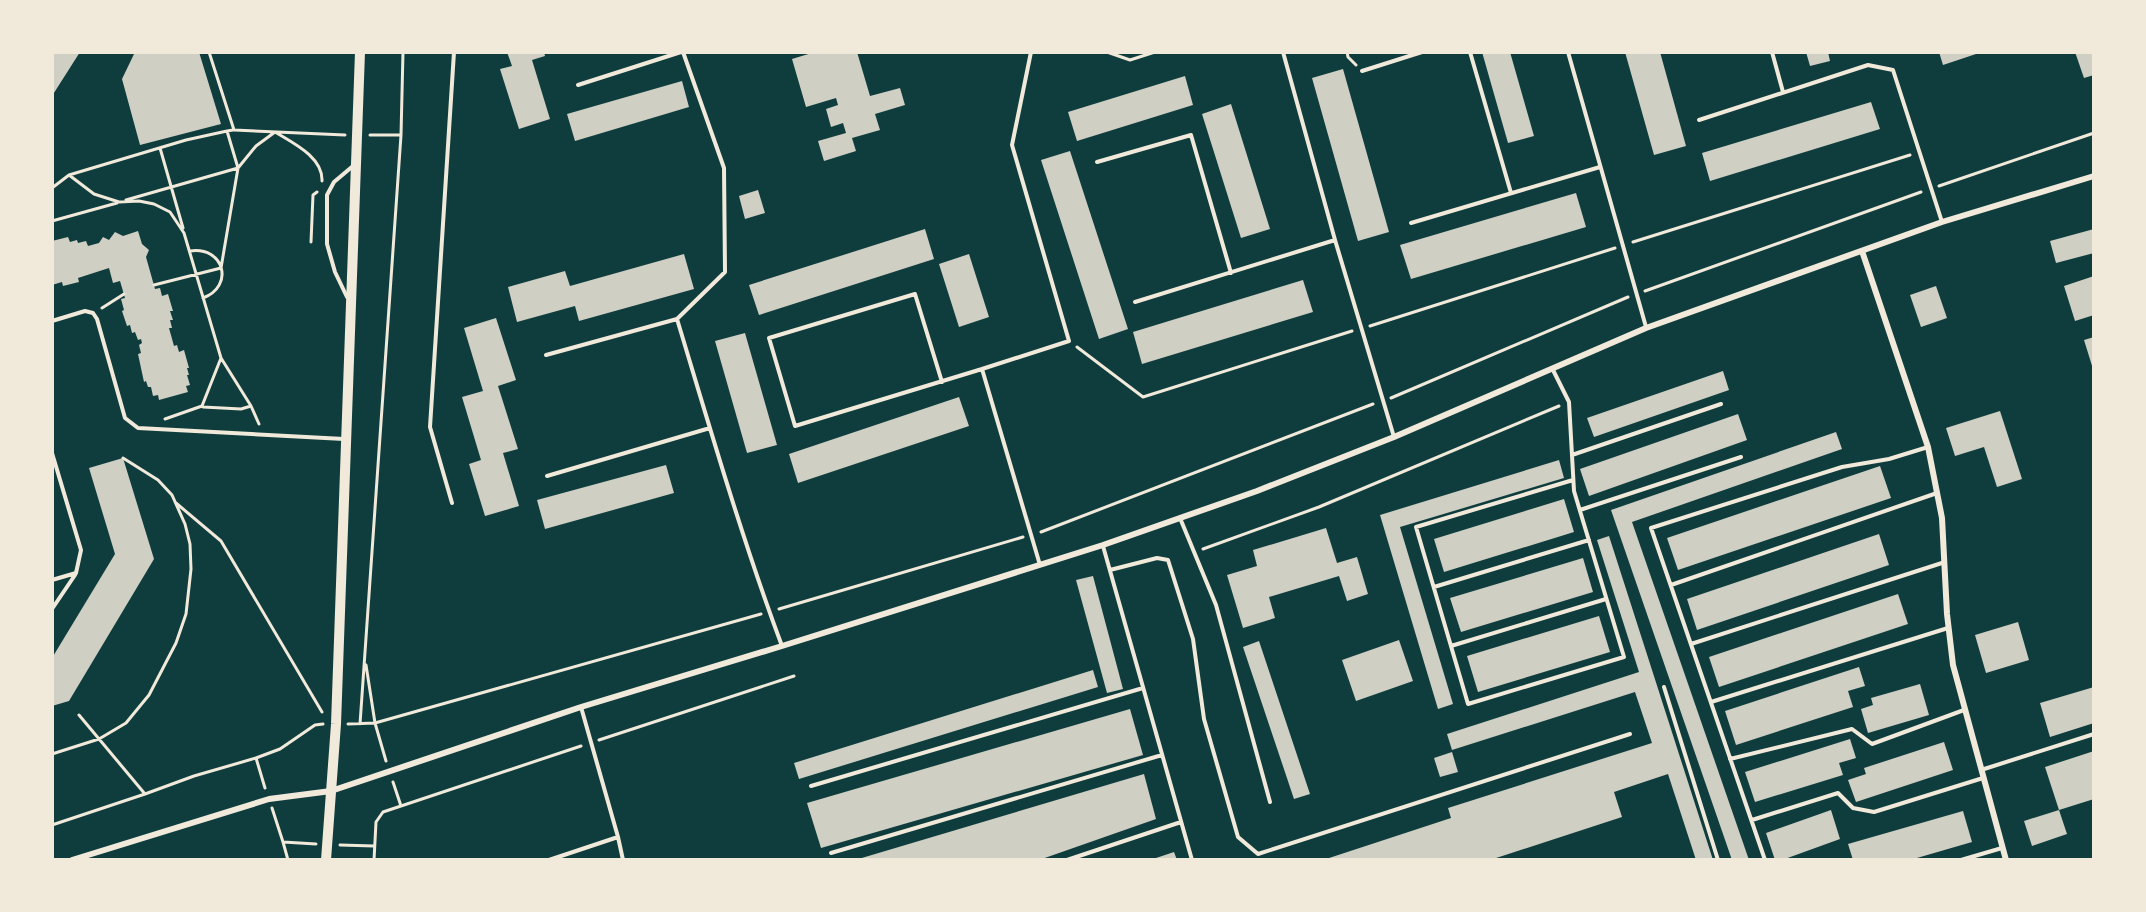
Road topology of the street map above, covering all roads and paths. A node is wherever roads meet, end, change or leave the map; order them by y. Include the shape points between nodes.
1 (209, 52) edge
2 (360, 52) edge
3 (404, 52) edge
4 (454, 52) edge
5 (682, 52) edge
6 (1031, 52) edge
7 (1107, 52) edge
8 (1155, 52) edge
9 (1283, 52) edge
10 (1347, 52) edge
11 (1422, 52) edge
12 (1470, 52) edge
13 (1568, 52) edge
14 (1772, 52) edge
15 (1362, 71) joint
16 (578, 85) dead end
17 (1783, 92) junction
18 (1699, 120) dead end
19 (234, 130) junction
20 (227, 131) junction
21 (275, 132) junction
22 (2094, 133) edge
23 (356, 135) junction
24 (401, 135) junction
25 (160, 148) junction
26 (1920, 152) junction
27 (1097, 162) dead end
28 (355, 163) junction
29 (1600, 167) junction
30 (238, 168) junction
31 (69, 175) junction
32 (2094, 177) edge
33 (172, 187) junction
34 (52, 188) edge
35 (1932, 188) junction
36 (1510, 193) junction
37 (119, 202) junction
38 (52, 221) edge
39 (1942, 222) junction
40 (1411, 223) dead end
41 (184, 233) junction
42 (1335, 240) junction
43 (311, 242) dead end
44 (1623, 246) junction
45 (189, 251) junction
46 (1862, 251) junction
47 (221, 268) junction
48 (1231, 273) junction
49 (196, 274) junction
50 (154, 285) dead end
51 (124, 294) dead end
52 (1636, 294) junction
53 (203, 298) junction
54 (1135, 302) dead end
55 (351, 305) junction
56 (93, 313) junction
57 (677, 319) junction
58 (52, 321) edge
59 (1362, 328) junction
60 (1646, 328) junction
61 (1069, 341) junction
62 (546, 355) dead end
63 (221, 358) junction
64 (1552, 367) junction
65 (982, 369) junction
66 (942, 382) junction
67 (1384, 400) junction
68 (1569, 402) junction
69 (1721, 404) dead end
70 (202, 406) junction
71 (251, 406) junction
72 (138, 428) junction
73 (710, 428) junction
74 (263, 434) junction
75 (1394, 436) junction
76 (347, 439) junction
77 (1928, 447) junction
78 (52, 453) edge
79 (1572, 455) junction
80 (1741, 456) dead end
81 (123, 458) dead end
82 (547, 476) dead end
83 (1574, 480) junction
84 (1938, 493) junction
85 (175, 502) junction
86 (452, 503) dead end
87 (1580, 510) junction
88 (1180, 518) junction
89 (1032, 534) junction
90 (1589, 540) junction
91 (1102, 545) junction
92 (1194, 552) junction
93 (1945, 562) junction
94 (1040, 565) junction
95 (1110, 570) junction
96 (76, 573) junction
97 (52, 580) edge
98 (1671, 585) junction
99 (1434, 587) junction
100 (1606, 599) junction
101 (52, 609) edge
102 (769, 612) junction
103 (1949, 628) junction
104 (1691, 644) junction
105 (782, 646) junction
106 (1451, 646) junction
107 (365, 659) junction
108 (794, 676) dead end
109 (1664, 687) dead end
110 (1143, 688) junction
111 (1711, 702) junction
112 (581, 707) junction
113 (1964, 711) junction
114 (79, 715) dead end
115 (322, 724) dead end
116 (360, 724) dead end
117 (1630, 734) dead end
118 (2094, 734) edge
119 (99, 739) junction
120 (592, 742) junction
121 (52, 754) edge
122 (1162, 755) junction
123 (256, 758) dead end
124 (1730, 759) junction
125 (1981, 770) junction
126 (1984, 777) junction
127 (811, 786) dead end
128 (331, 791) junction
129 (145, 794) junction
130 (1270, 802) dead end
131 (1751, 820) junction
132 (1181, 822) junction
133 (52, 825) edge
134 (618, 837) junction
135 (283, 842) dead end
136 (2002, 848) junction
137 (831, 853) dead end
138 (1259, 857) edge
139 (72, 860) edge
140 (288, 860) edge
141 (326, 860) edge
142 (374, 860) edge
143 (549, 860) edge
144 (622, 860) edge
145 (1067, 860) edge
146 (1192, 860) edge
147 (1718, 860) edge
148 (1765, 860) edge
149 (1961, 860) edge
150 (2006, 860) edge

1 - 19 path
2 - 23 main road
3 - 24 path
4 - 86 lane via 430,427
5 - 16 lane
5 - 57 lane via 724,168 725,272
6 - 61 lane via 1012,145
7 - 8 path via 1130,60
9 - 42 lane
10 - 15 path
11 - 15 lane
12 - 36 lane
13 - 29 lane
14 - 17 lane
17 - 18 lane
17 - 26 lane via 1868,65 1893,70
19 - 20 path
19 - 21 path
20 - 25 path
20 - 30 path
21 - 23 path
21 - 30 path via 256,146
21 - 43 path via 306,152 323,177 321,187 313,195
22 - 35 path
23 - 24 path
23 - 28 main road
24 - 107 path
25 - 31 path
25 - 33 path
26 - 35 lane
26 - 44 path
27 - 48 lane via 1191,135
28 - 55 main road
28 - 55 lane via 334,182 327,195 327,244
29 - 36 lane
29 - 44 lane
30 - 33 path
30 - 47 path
31 - 34 path
31 - 37 path via 94,194
32 - 39 street
33 - 37 path
33 - 41 path
35 - 39 lane
35 - 52 path
36 - 40 lane
37 - 38 path
37 - 41 path via 154,204 170,212
39 - 46 street
41 - 45 path
42 - 48 lane
42 - 59 lane
44 - 52 lane
44 - 59 path
45 - 47 path via 200,249 209,253 217,258
45 - 49 path
46 - 60 street
46 - 77 street
47 - 49 path
47 - 53 path via 218,289
48 - 54 lane
49 - 50 path
49 - 53 path
51 - 56 path
52 - 60 lane
52 - 67 path
53 - 63 path
55 - 76 main road
56 - 58 lane via 85,311
56 - 72 lane via 125,418
57 - 62 lane
57 - 73 lane
59 - 61 path via 1143,397
59 - 67 lane
60 - 64 street
61 - 65 lane
63 - 70 path
63 - 71 path
64 - 68 lane
64 - 75 street
65 - 66 lane
65 - 89 lane
66 - 66 lane via 795,426 769,338 915,294
67 - 75 lane
67 - 89 path
68 - 79 lane
68 - 92 path via 1319,507
69 - 79 lane
70 - 71 path
70 - 72 path
71 - 74 path
72 - 74 lane
73 - 82 lane
73 - 102 lane
74 - 76 lane
75 - 88 street
76 - 128 main road
77 - 84 street
77 - 98 lane via 1842,467 1651,528
78 - 96 lane via 81,550
79 - 83 lane
80 - 87 lane
81 - 85 path via 158,480
83 - 87 lane
83 - 99 lane via 1416,527
84 - 93 street
84 - 98 lane
85 - 115 path via 221,542 322,711
85 - 119 path via 190,544 186,614 176,643 148,695 126,723
87 - 90 lane
88 - 91 street
88 - 92 lane
89 - 94 lane
89 - 102 path
90 - 99 lane
90 - 100 lane
91 - 94 street
91 - 95 lane
92 - 130 lane via 1216,605
93 - 103 street
93 - 104 lane
94 - 105 street
95 - 110 lane
95 - 138 lane via 1157,558 1168,560 1193,639 1204,719 1238,837
96 - 97 lane
96 - 101 lane
98 - 104 lane
99 - 106 lane
100 - 106 lane
100 - 106 lane via 1624,657 1468,704
102 - 105 lane
102 - 107 path via 375,723
103 - 111 lane
103 - 113 street
104 - 111 lane
105 - 112 street
107 - 116 path
108 - 120 path
109 - 147 lane
110 - 122 lane
110 - 127 lane
111 - 124 lane
112 - 120 lane
112 - 128 street
113 - 124 lane via 1872,744 1852,729
113 - 125 street
114 - 119 path
117 - 138 lane
118 - 125 lane
119 - 121 path
119 - 129 path
120 - 134 lane
120 - 142 path via 383,812 376,822
122 - 132 lane
122 - 137 lane
123 - 129 path
124 - 131 lane
125 - 126 street
126 - 131 lane via 1874,812 1853,808 1838,793
126 - 136 street
128 - 139 street via 269,799
128 - 141 main road
129 - 133 path
131 - 148 lane
132 - 145 lane
132 - 146 lane
134 - 143 lane
134 - 144 lane
135 - 140 path
136 - 149 lane
136 - 150 street

